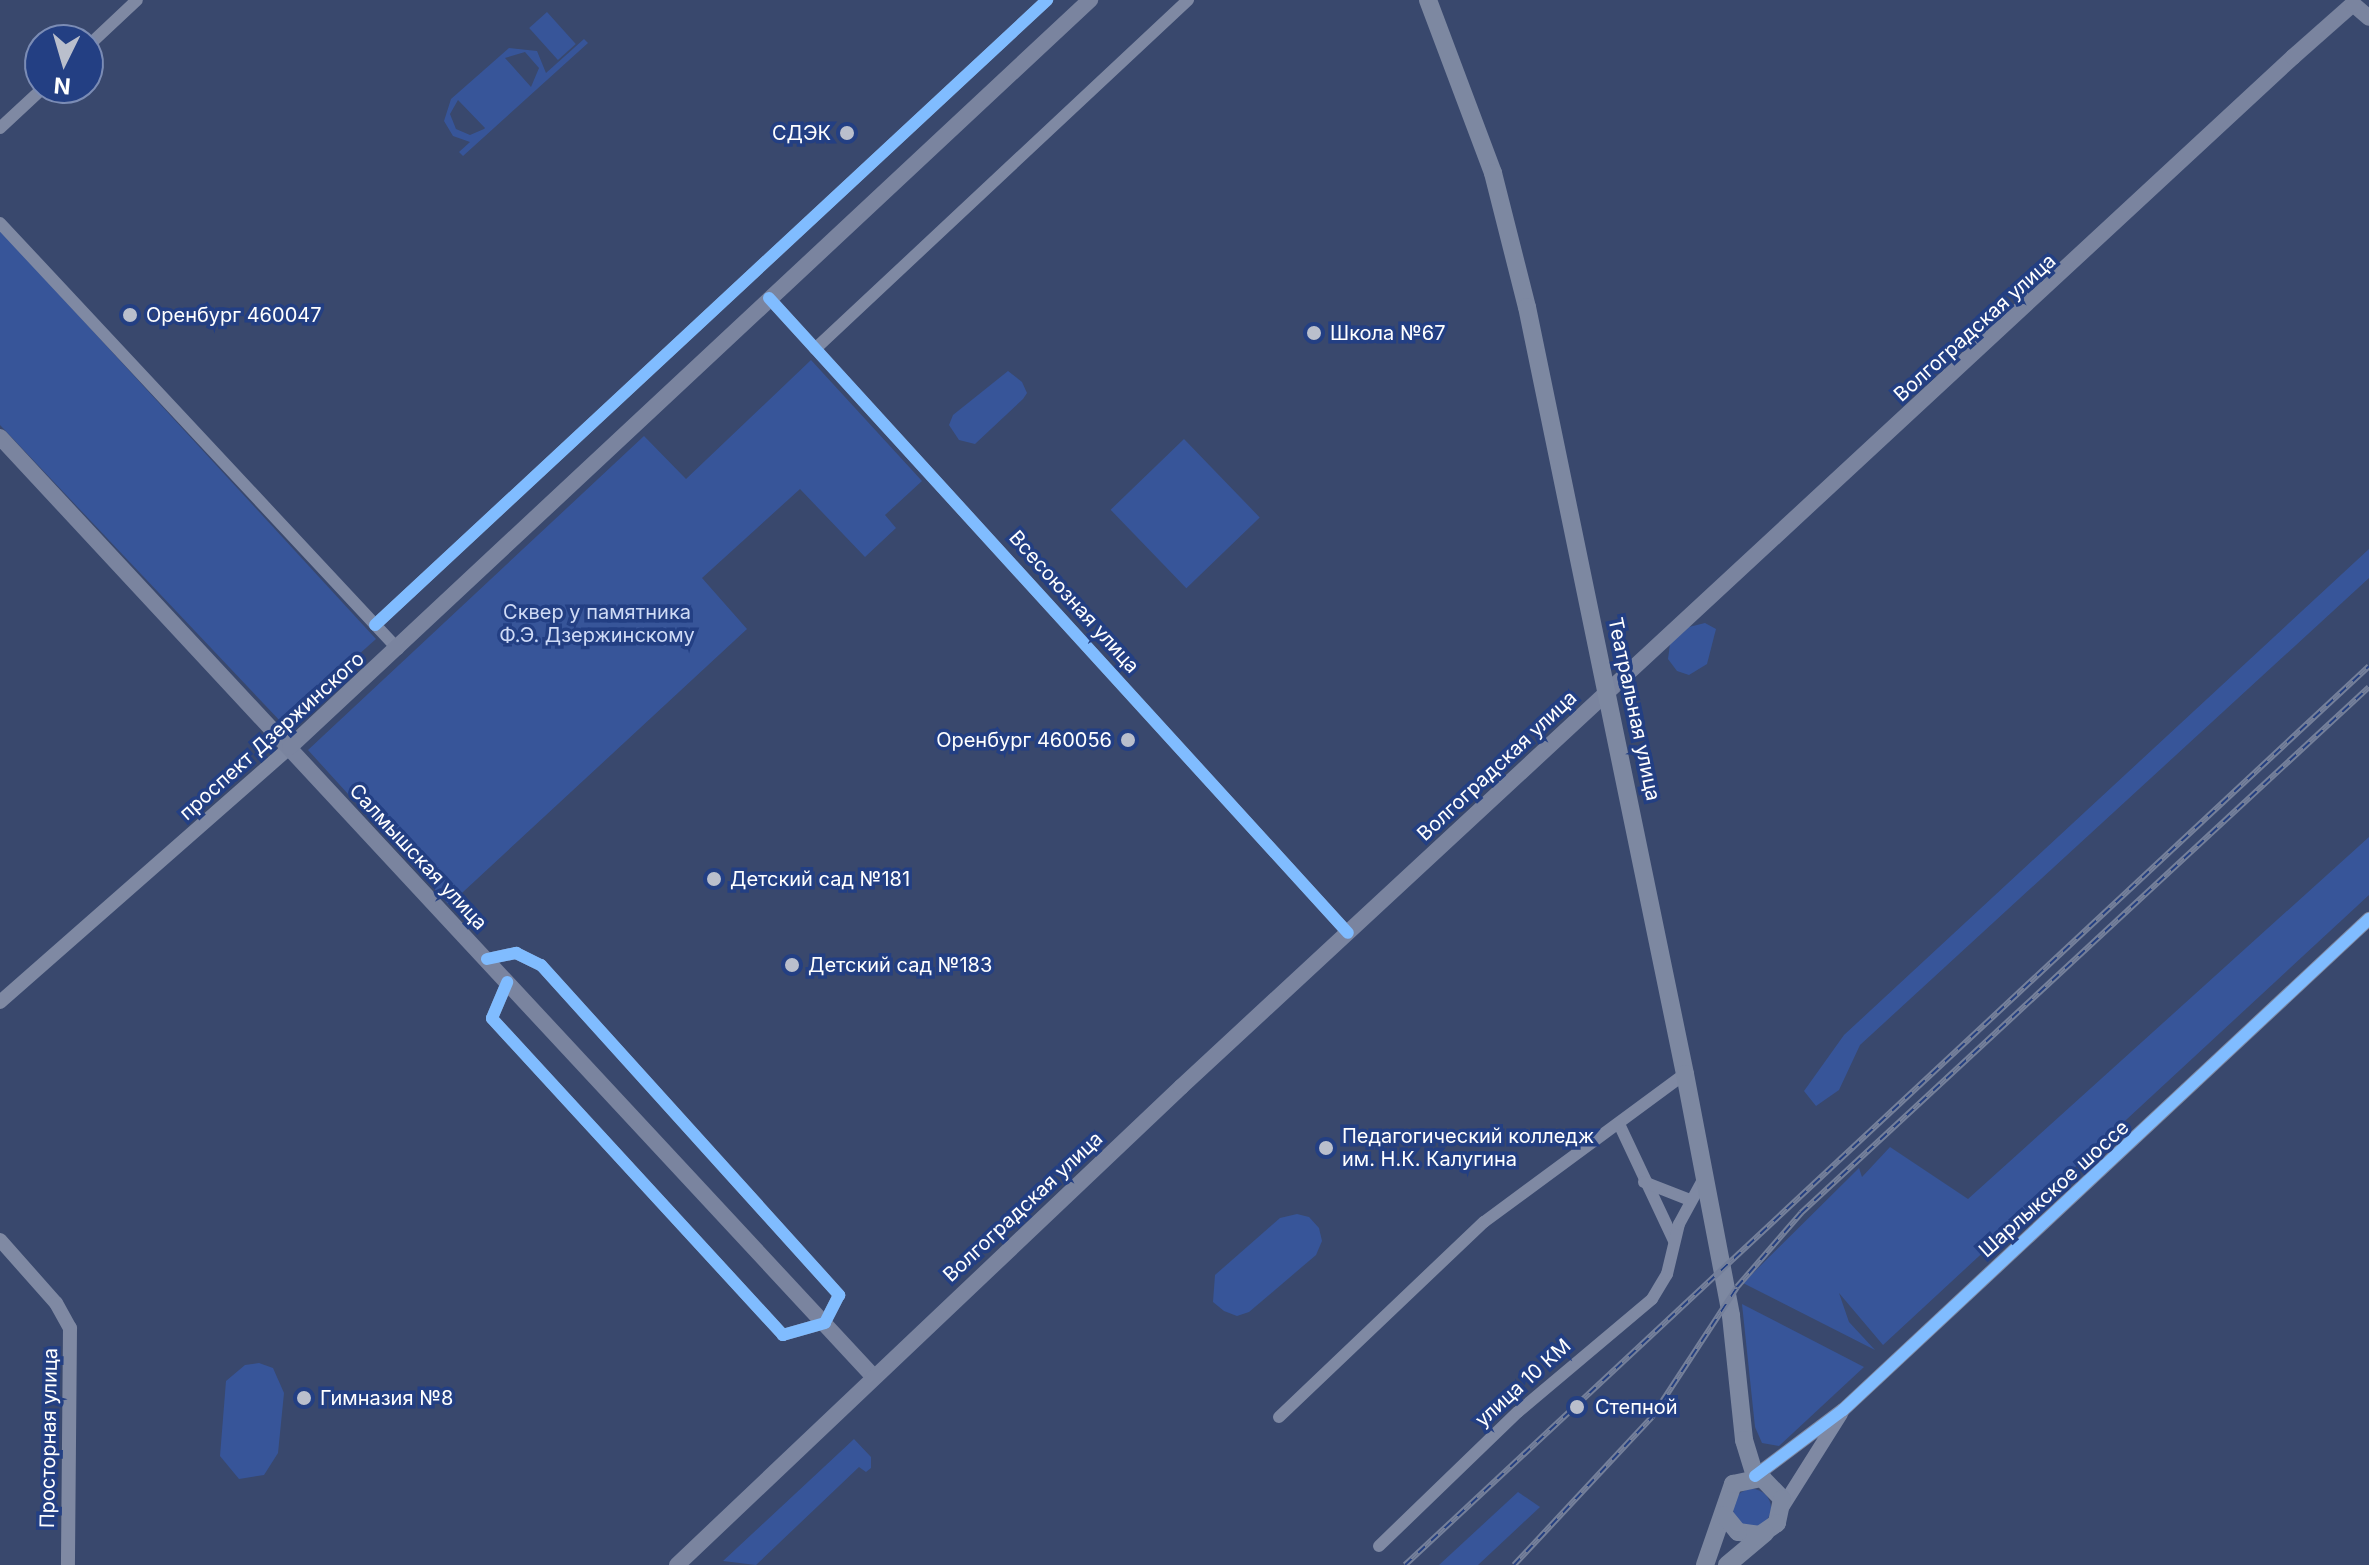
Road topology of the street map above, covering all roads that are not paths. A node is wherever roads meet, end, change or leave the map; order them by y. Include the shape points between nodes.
1 (137, 0) edge
2 (1047, 0) edge
3 (1090, 0) edge
4 (1188, 0) edge
5 (1428, 0) edge
6 (2350, 2) edge
7 (2369, 18) edge
8 (104, 31) edge
9 (26, 104) edge
10 (0, 128) edge
11 (0, 223) edge
12 (769, 298) junction
13 (815, 349) junction
14 (0, 437) edge
15 (375, 625) junction
16 (398, 649) junction
17 (1607, 690) junction
18 (290, 747) junction
19 (2369, 919) edge
20 (1348, 933) junction
21 (487, 959) junction
22 (507, 982) junction
23 (0, 1002) edge
24 (1685, 1074) junction
25 (1620, 1126) junction
26 (1704, 1178) junction
27 (1644, 1182) junction
28 (1690, 1200) junction
29 (0, 1240) edge
30 (1674, 1241) junction
31 (825, 1323) junction
32 (872, 1375) junction
33 (1843, 1410) junction
34 (1279, 1417) dead end
35 (1744, 1440) junction
36 (1755, 1476) junction
37 (1728, 1490) junction
38 (1783, 1506) junction
39 (1724, 1515) junction
40 (1765, 1533) junction
41 (1379, 1546) dead end
42 (68, 1565) edge
43 (677, 1565) edge
44 (1705, 1565) edge
45 (1727, 1565) edge

1 - 8 street
2 - 15 street
3 - 12 main road, проспект Дзержинского
4 - 13 street
5 - 17 main road, Театральная улица via 1471,107 1512,240
6 - 7 main road
6 - 17 main road, Волгоградская улица
9 - 10 street
11 - 15 street
12 - 13 street, Всесоюзная улица
12 - 16 main road, проспект Дзержинского
13 - 20 street, Всесоюзная улица
14 - 18 main road, Салмышская улица
15 - 16 street
16 - 18 main road, проспект Дзержинского
17 - 20 main road, Волгоградская улица
17 - 24 main road, Театральная улица
18 - 21 main road, Салмышская улица
18 - 23 street, проспект Дзержинского
19 - 33 street, Шарлыкское шоссе
20 - 32 main road, Волгоградская улица
21 - 22 main road, Салмышская улица
21 - 31 street via 516,953 541,965 839,1295
22 - 31 main road, Салмышская улица
22 - 31 street via 492,1018 783,1335
24 - 25 street
24 - 26 main road, Театральная улица
25 - 27 street
25 - 34 street via 1484,1222
26 - 28 street, улица 10 КМ
26 - 35 main road, Театральная улица via 1731,1316
27 - 28 street
27 - 30 street
28 - 30 street, улица 10 КМ
29 - 42 street, Просторная улица via 70,1328
30 - 41 street, улица 10 КМ via 1667,1274 1652,1299 1518,1412
31 - 32 main road, Салмышская улица
32 - 43 main road, Волгоградская улица
33 - 36 street, Шарлыкское шоссе
33 - 38 street, Шарлыкское шоссе
35 - 36 main road, Театральная улица
35 - 37 main road, Театральная улица
36 - 37 main road via 1740,1479
36 - 38 main road via 1775,1486
37 - 39 main road
38 - 40 main road via 1777,1523
39 - 40 main road via 1738,1532
39 - 44 main road
40 - 45 main road

